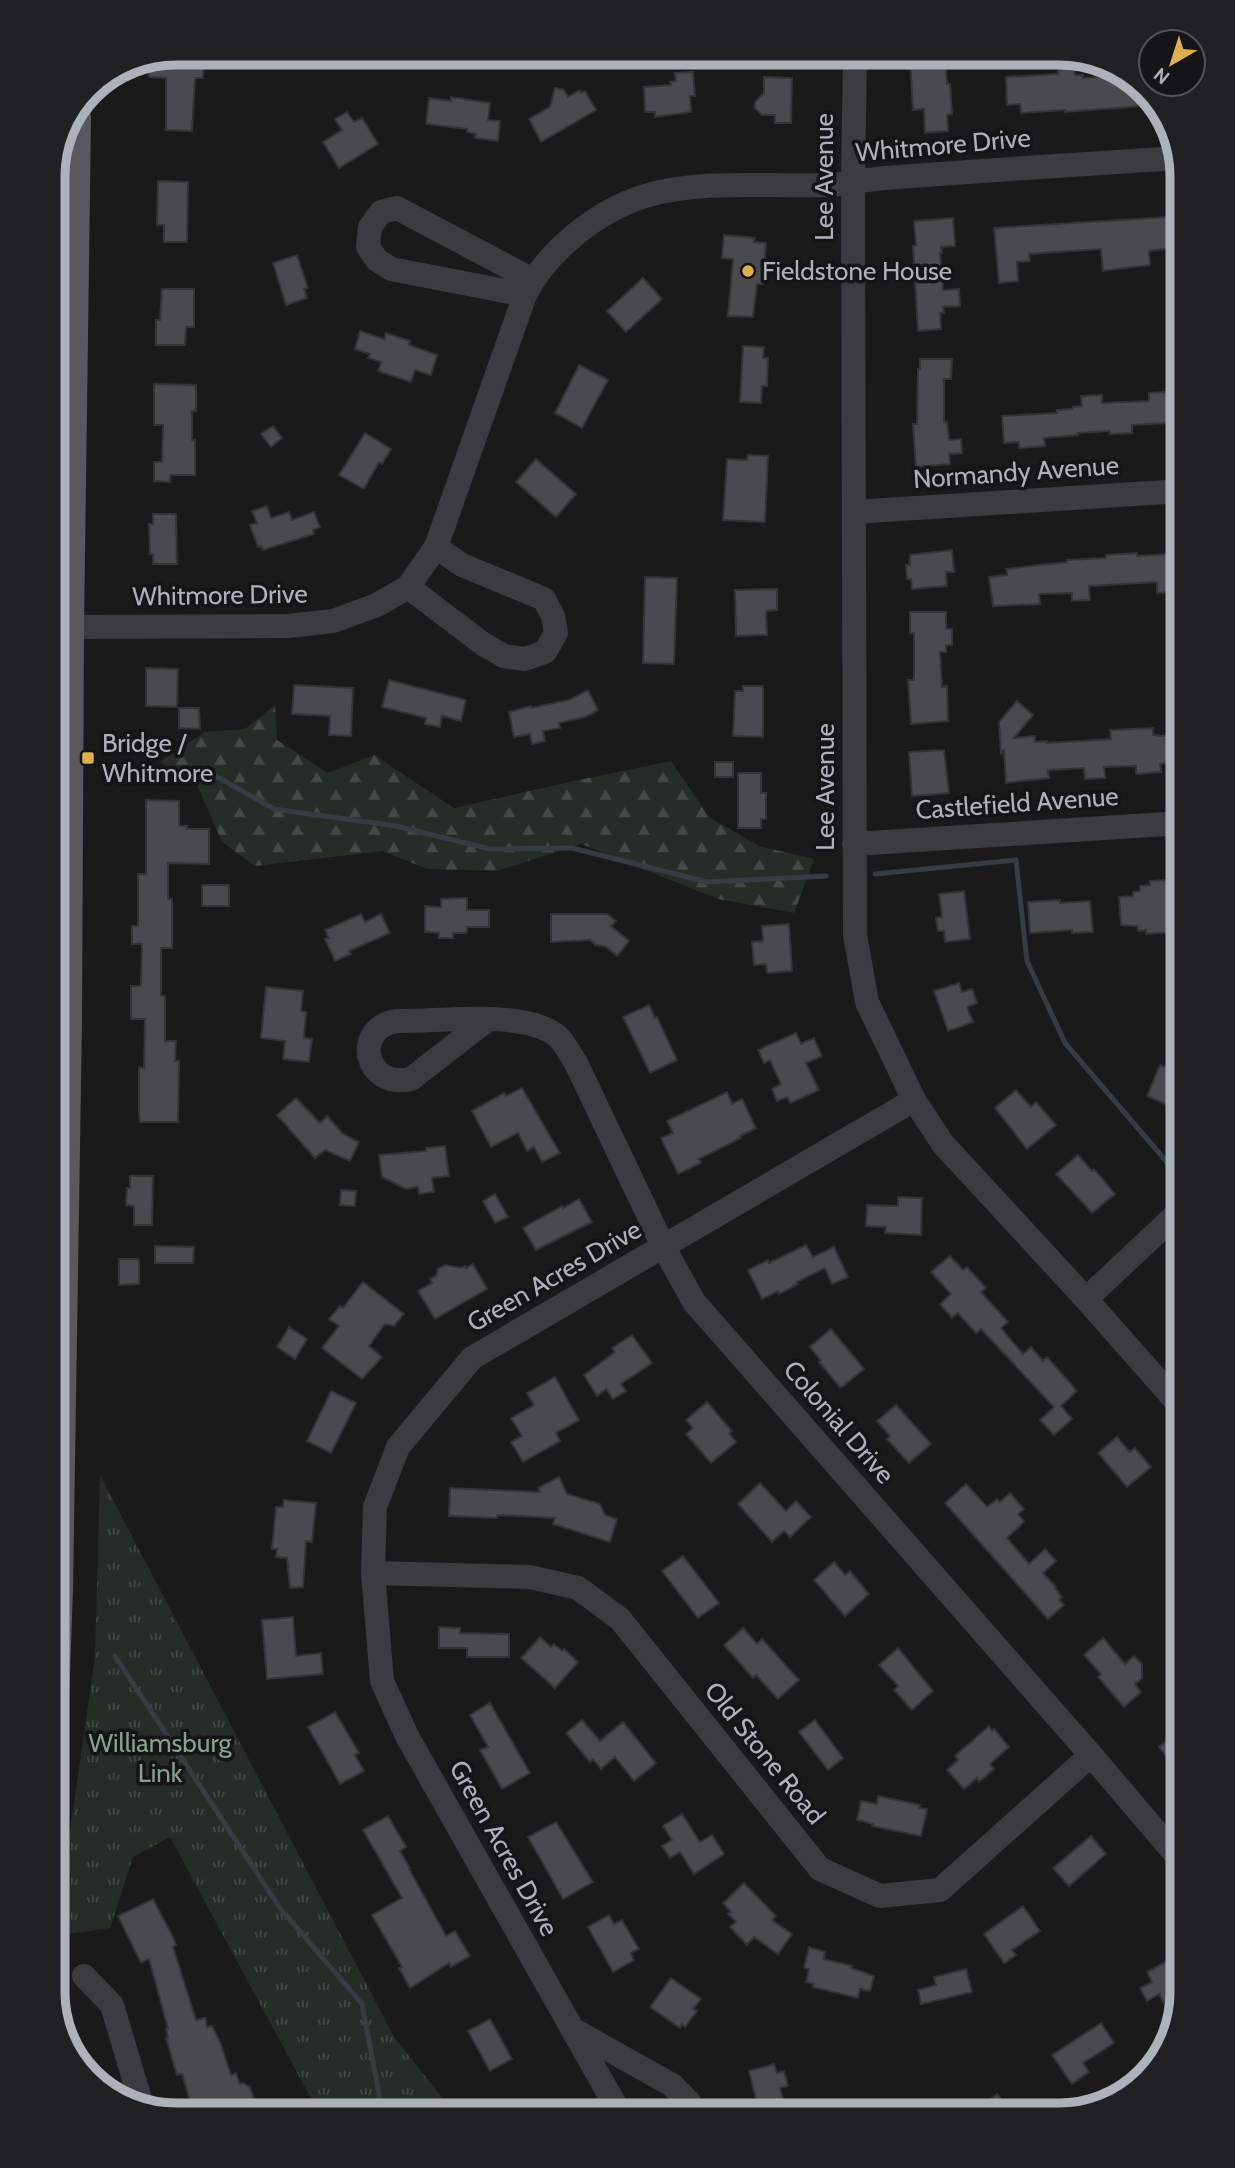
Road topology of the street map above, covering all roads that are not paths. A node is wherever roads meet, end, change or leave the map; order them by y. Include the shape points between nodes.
1 (855, 65) edge
2 (73, 135) edge
3 (1168, 159) edge
4 (853, 182) junction
5 (65, 206) edge
6 (529, 288) junction
7 (65, 385) edge
8 (1170, 492) edge
9 (854, 512) junction
10 (436, 547) junction
11 (408, 587) junction
12 (68, 627) junction
13 (1170, 824) edge
14 (854, 844) junction
15 (487, 1020) dead end
16 (65, 1085) edge
17 (915, 1100) junction
18 (1170, 1220) edge
19 (663, 1246) junction
20 (1086, 1299) junction
21 (1170, 1394) edge
22 (373, 1573) junction
23 (1091, 1755) junction
24 (1170, 1848) edge
25 (84, 1976) dead end
26 (572, 2028) junction
27 (139, 2097) edge
28 (614, 2103) edge
29 (689, 2103) edge

1 - 4 street, Lee Avenue
2 - 5 main road
3 - 4 street, Whitmore Drive
4 - 6 street, Whitmore Drive via 694,187 644,197 570,238
4 - 9 street, Lee Avenue
6 - 6 street via 391,269 368,247 370,227 381,212 397,208
6 - 10 street, Whitmore Drive
7 - 12 main road
8 - 9 street, Normandy Avenue
9 - 14 street, Lee Avenue
10 - 11 street, Whitmore Drive
10 - 11 street via 461,565 544,599 556,633 545,652 525,659 504,656
11 - 12 street, Whitmore Drive via 377,605 321,623
12 - 16 main road
13 - 14 street, Castlefield Avenue
14 - 17 street, Lee Avenue via 855,935 867,1002
15 - 19 street, Colonial Drive via 531,1024 557,1037 567,1048
17 - 19 street, Green Acres Drive
17 - 20 street, Lee Avenue via 943,1144
18 - 20 street
19 - 22 street, Green Acres Drive via 472,1358 398,1447 375,1507
19 - 23 street, Colonial Drive via 694,1302
20 - 21 street, Lee Avenue
22 - 23 street, Old Stone Road via 530,1577 578,1588 620,1619 820,1869 880,1896 940,1890
22 - 26 street, Green Acres Drive via 382,1681 407,1736
23 - 24 street, Colonial Drive
25 - 27 street via 112,2005
26 - 28 street, Green Acres Drive
26 - 29 street via 673,2085

